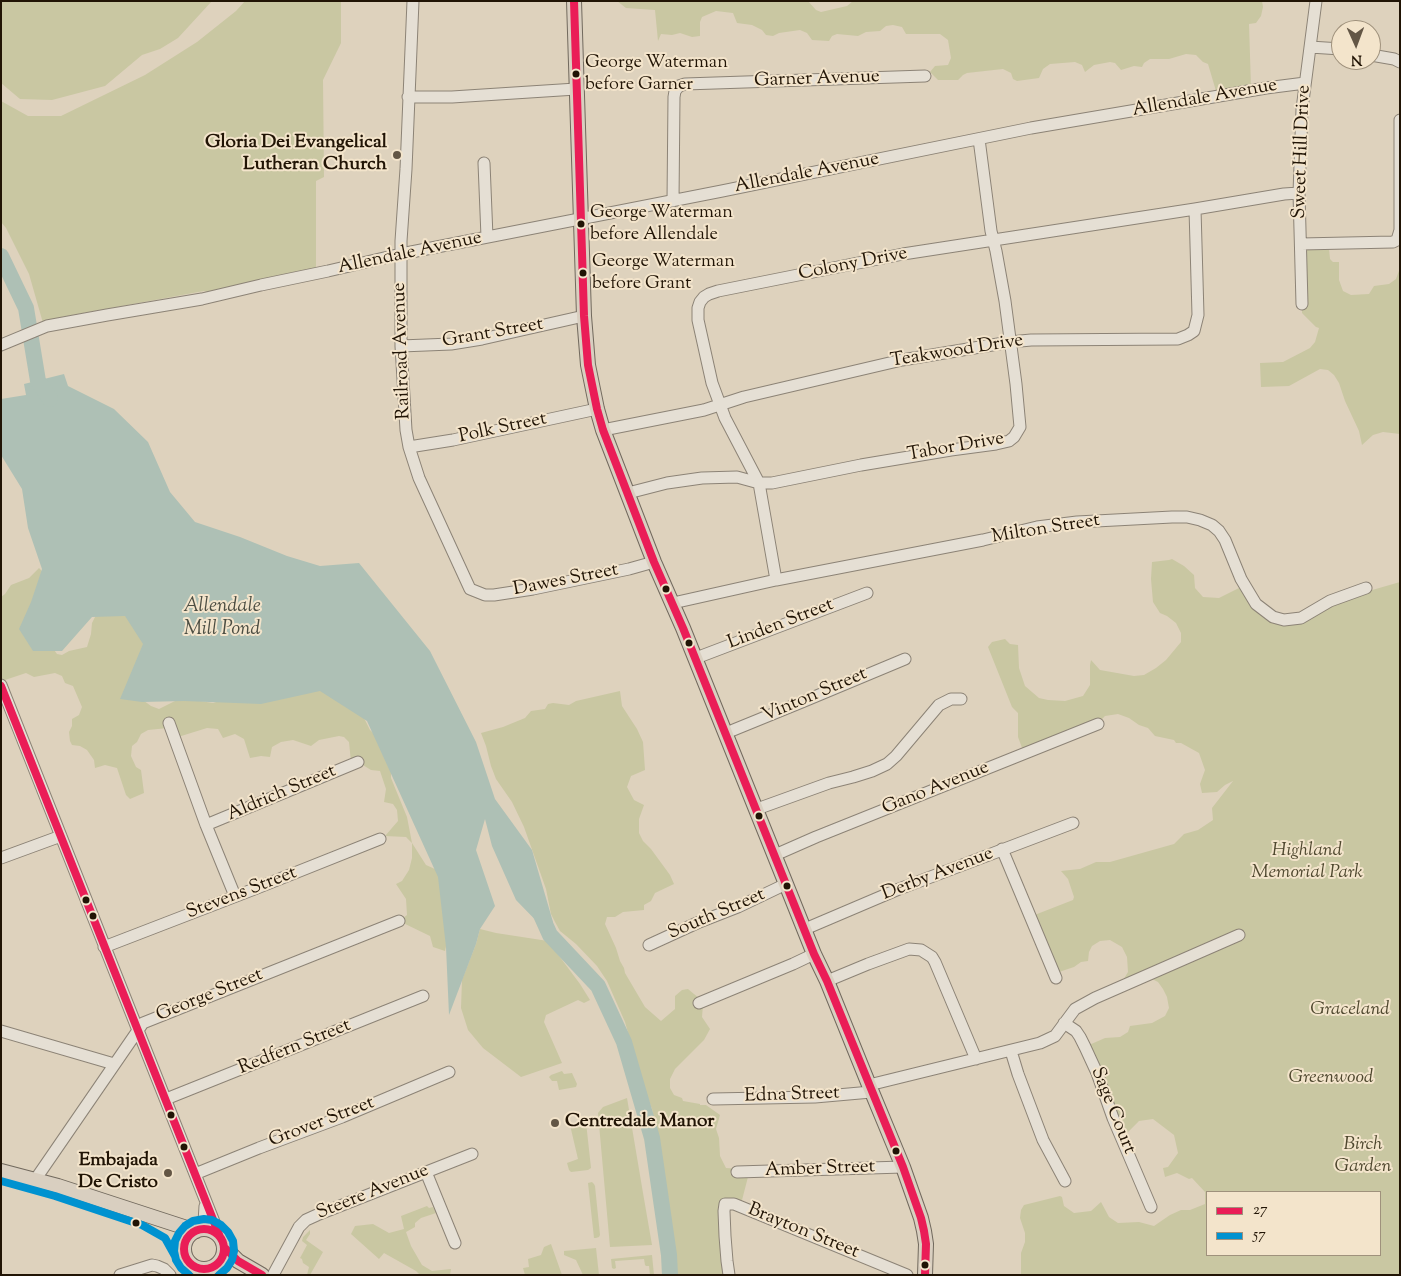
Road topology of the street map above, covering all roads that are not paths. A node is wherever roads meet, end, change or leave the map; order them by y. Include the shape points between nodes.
1 (413, 1) edge
2 (574, 1) edge
3 (1316, 1) edge
4 (1310, 46) junction
5 (1331, 48) edge
6 (1381, 57) edge
7 (1400, 62) edge
8 (925, 76) dead end
9 (1305, 83) junction
10 (576, 89) junction
11 (408, 97) junction
12 (1400, 120) edge
13 (979, 138) junction
14 (484, 163) dead end
15 (1299, 193) junction
16 (673, 201) junction
17 (1195, 209) junction
18 (581, 220) junction
19 (487, 238) junction
20 (993, 240) junction
21 (1301, 244) junction
22 (401, 254) junction
23 (1302, 304) dead end
24 (584, 316) junction
25 (1010, 342) junction
26 (1, 345) edge
27 (401, 346) junction
28 (719, 404) junction
29 (597, 409) junction
30 (603, 430) junction
31 (409, 447) junction
32 (759, 483) junction
33 (628, 493) junction
34 (654, 562) junction
35 (776, 580) junction
36 (1366, 588) dead end
37 (478, 592) joint
38 (867, 593) dead end
39 (673, 603) junction
40 (696, 658) junction
41 (905, 658) dead end
42 (1, 685) edge
43 (961, 699) dead end
44 (169, 723) dead end
45 (1098, 724) dead end
46 (726, 733) junction
47 (358, 762) dead end
48 (757, 810) junction
49 (1072, 823) dead end
50 (206, 825) junction
51 (61, 836) junction
52 (380, 839) dead end
53 (1002, 849) junction
54 (775, 855) junction
55 (1, 858) edge
56 (786, 884) junction
57 (235, 896) junction
58 (399, 921) dead end
59 (805, 929) junction
60 (1239, 935) dead end
61 (649, 945) dead end
62 (104, 947) junction
63 (814, 954) junction
64 (1056, 978) dead end
65 (827, 981) junction
66 (423, 996) dead end
67 (699, 1003) dead end
68 (1064, 1023) junction
69 (138, 1029) junction
70 (1, 1032) edge
71 (1011, 1051) junction
72 (976, 1059) junction
73 (114, 1064) junction
74 (449, 1072) dead end
75 (870, 1089) junction
76 (166, 1099) junction
77 (712, 1099) dead end
78 (472, 1154) dead end
79 (902, 1166) junction
80 (1, 1171) edge
81 (426, 1172) junction
82 (737, 1172) dead end
83 (195, 1174) junction
84 (35, 1180) junction
85 (1065, 1181) dead end
86 (204, 1199) junction
87 (1151, 1207) dead end
88 (146, 1216) junction
89 (198, 1231) junction
90 (222, 1242) junction
91 (456, 1244) dead end
92 (190, 1263) edge
93 (120, 1275) edge
94 (170, 1275) edge
95 (262, 1275) edge
96 (273, 1275) edge
97 (729, 1275) edge
98 (907, 1275) edge
99 (925, 1275) edge

1 - 11 street, Railroad Avenue
2 - 10 main road
3 - 4 street, Sweet Hill Drive
4 - 5 street
4 - 9 street, Sweet Hill Drive
6 - 7 street
8 - 16 street, Garner Avenue via 679,86 674,97
9 - 13 street, Allendale Avenue
9 - 15 street, Sweet Hill Drive
10 - 11 street
10 - 18 main road
11 - 22 street, Railroad Avenue
12 - 21 street via 1400,230 1397,240
13 - 16 street, Allendale Avenue
13 - 20 street, Tabor Drive
14 - 19 street
15 - 17 street, Colony Drive
15 - 21 street, Sweet Hill Drive
16 - 18 street, Allendale Avenue
17 - 20 street, Colony Drive
17 - 25 street, Teakwood Drive via 1198,315 1194,331 1188,336 1178,339
18 - 19 street, Allendale Avenue
18 - 24 main road
19 - 22 street, Allendale Avenue
20 - 25 street, Tabor Drive
20 - 28 street, Colony Drive via 903,254 709,294 700,302 698,320
21 - 23 street, Sweet Hill Drive
22 - 26 street, Allendale Avenue via 202,299 47,326
22 - 27 street, Railroad Avenue
24 - 27 street, Grant Street via 482,340
24 - 29 main road via 588,365
25 - 28 street, Teakwood Drive via 893,362
25 - 32 street, Tabor Drive via 1020,427 1009,441
27 - 31 street, Railroad Avenue
28 - 30 street, Teakwood Drive via 704,410
28 - 32 street, Colony Drive
29 - 30 main road
29 - 31 street, Polk Street
30 - 33 main road
31 - 37 street, Railroad Avenue via 419,478 470,589
32 - 33 street, Tabor Drive via 737,477 702,478
32 - 35 street, Colony Drive
33 - 34 main road
34 - 37 street, Dawes Street via 533,589 494,595
34 - 39 main road
35 - 36 street, Milton Street via 1037,528 1077,522 1187,517 1212,525 1219,531 1240,579 1256,604 1273,617 1284,620 1301,618 1330,601
35 - 39 street, Milton Street
38 - 40 street, Linden Street
39 - 40 main road
40 - 46 main road
41 - 46 street, Vinton Street
42 - 51 street
43 - 48 street via 951,699 939,705 887,764
44 - 50 street
45 - 54 street, Gano Avenue
46 - 48 main road
47 - 50 street, Aldrich Street
48 - 54 main road
49 - 53 street, Derby Avenue
50 - 57 street
51 - 55 street
51 - 62 street
52 - 57 street, Stevens Street
53 - 59 street, Derby Avenue
53 - 64 street
54 - 56 main road
56 - 59 main road
56 - 61 street, South Street
57 - 62 street, Stevens Street
58 - 69 street, George Street via 143,1023
59 - 63 main road
60 - 68 street, Edna Street via 1075,1008
62 - 69 street
63 - 65 main road
63 - 67 street
65 - 72 street via 909,950 921,950 935,962
65 - 75 main road
66 - 76 street, Redfern Street
68 - 71 street, Edna Street via 1055,1036
68 - 87 street, Sage Court via 1076,1031 1085,1046
69 - 73 street, George Street
69 - 76 street
70 - 73 street
71 - 72 street, Edna Street
71 - 85 street via 1042,1140
72 - 75 street, Edna Street
73 - 84 street, George Street
74 - 83 street, Grover Street
75 - 77 street, Edna Street via 815,1097
75 - 79 main road
76 - 83 street
78 - 81 street, Steere Avenue
79 - 82 street, Amber Street
79 - 99 main road via 924,1231
80 - 84 main road
81 - 91 street
81 - 96 street, Steere Avenue via 306,1220
83 - 86 street
84 - 88 main road
86 - 89 street via 205,1217
86 - 90 street
88 - 89 main road
88 - 92 main road via 172,1231
89 - 90 main road via 209,1230
89 - 92 main road via 186,1241
90 - 92 main road via 222,1258 216,1266 200,1269
90 - 95 main road via 238,1261
93 - 94 street via 146,1266 157,1266
97 - 98 street, Brayton Street via 725,1204 734,1204

